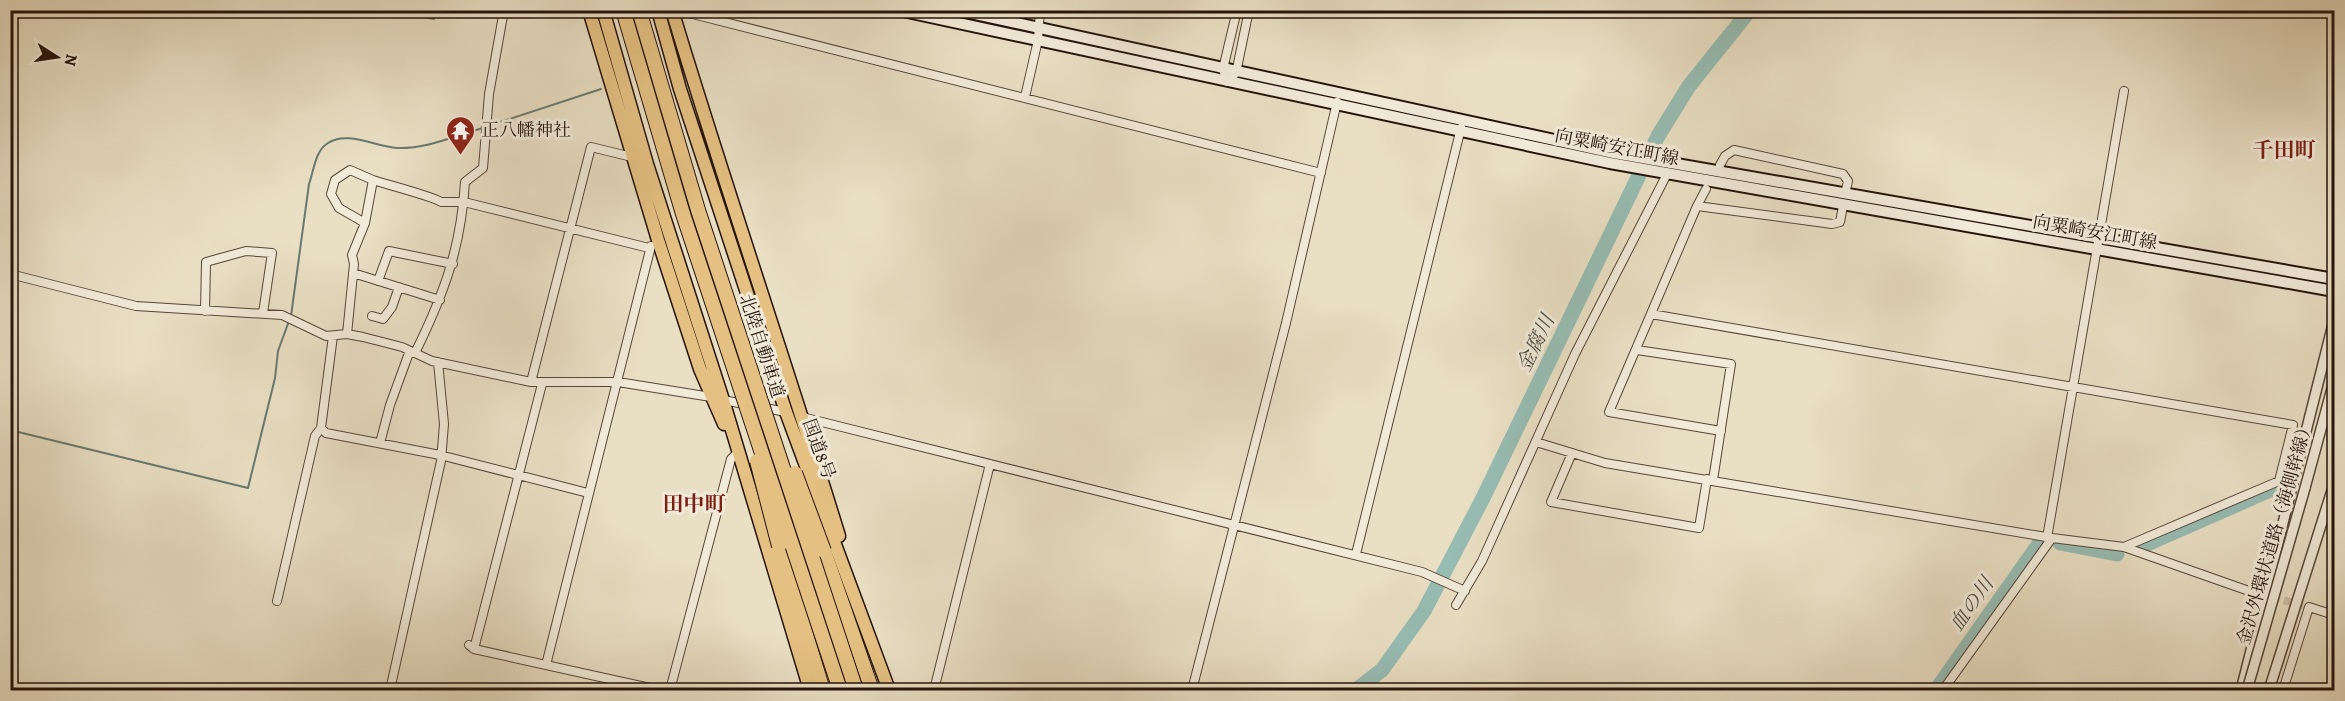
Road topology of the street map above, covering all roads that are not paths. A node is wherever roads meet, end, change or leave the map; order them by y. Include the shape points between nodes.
1 (504, 10) edge
2 (589, 10) edge
3 (603, 10) edge
4 (623, 10) edge
5 (639, 10) edge
6 (658, 10) edge
7 (672, 10) edge
8 (677, 10) edge
9 (898, 10) edge
10 (957, 10) edge
11 (1040, 10) edge
12 (1237, 10) edge
13 (1249, 10) edge
14 (1037, 28) junction
15 (1038, 40) junction
16 (1223, 69) junction
17 (1236, 72) junction
18 (1227, 82) junction
19 (2124, 92) dead end
20 (1338, 94) junction
21 (1025, 97) junction
22 (1336, 106) junction
23 (1462, 127) junction
24 (632, 157) junction
25 (1720, 165) dead end
26 (1670, 169) junction
27 (1321, 173) junction
28 (373, 180) junction
29 (1706, 189) dead end
30 (1845, 194) junction
31 (464, 202) junction
32 (1697, 206) junction
33 (1843, 206) junction
34 (365, 223) junction
35 (570, 228) junction
36 (2097, 243) junction
37 (653, 244) junction
38 (453, 264) junction
39 (353, 273) junction
40 (10, 274) edge
41 (704, 278) junction
42 (2334, 279) edge
43 (378, 281) junction
44 (399, 287) junction
45 (2334, 291) edge
46 (440, 300) junction
47 (204, 311) junction
48 (263, 314) junction
49 (1652, 314) junction
50 (372, 316) dead end
51 (734, 318) junction
52 (2334, 320) edge
53 (347, 333) junction
54 (333, 336) junction
55 (1636, 350) junction
56 (415, 353) junction
57 (438, 362) junction
58 (2334, 381) edge
59 (531, 382) junction
60 (618, 382) junction
61 (542, 384) junction
62 (2073, 387) junction
63 (717, 398) junction
64 (786, 412) junction
65 (802, 417) junction
66 (321, 428) junction
67 (1721, 431) junction
68 (1536, 442) junction
69 (380, 443) junction
70 (738, 452) junction
71 (1572, 453) junction
72 (440, 455) junction
73 (990, 464) junction
74 (518, 476) junction
75 (1710, 479) junction
76 (2334, 484) edge
77 (588, 493) junction
78 (1234, 524) junction
79 (2050, 538) junction
80 (2124, 548) junction
81 (1356, 554) junction
82 (1463, 591) junction
83 (2249, 591) tunnel mouth
84 (855, 597) junction
85 (278, 601) dead end
86 (1456, 605) dead end
87 (2334, 615) edge
88 (546, 666) junction
89 (870, 684) edge
90 (390, 690) edge
91 (659, 690) edge
92 (670, 690) edge
93 (810, 690) edge
94 (824, 690) edge
95 (840, 690) edge
96 (856, 690) edge
97 (889, 690) edge
98 (934, 690) edge
99 (1192, 690) edge
100 (1943, 690) edge
101 (2241, 690) edge
102 (2247, 690) edge
103 (2269, 690) edge
104 (2283, 690) edge

1 - 31 street via 485,127 483,168 465,182
2 - 24 highway
3 - 63 highway
4 - 41 highway, 北陸自動車道, bridge
5 - 51 highway, 北陸自動車道, bridge
6 - 64 highway, 国道8号 via 696,140
7 - 65 highway
8 - 21 street
9 - 15 main road, 向粟崎安江町線
10 - 14 main road, 向粟崎安江町線
11 - 14 street
12 - 16 street
13 - 17 street
14 - 15 street
14 - 16 main road, 向粟崎安江町線
15 - 18 main road, 向粟崎安江町線
15 - 21 street
16 - 17 main road, 向粟崎安江町線
16 - 18 street
17 - 18 street
17 - 20 main road, 向粟崎安江町線
18 - 22 main road, 向粟崎安江町線
19 - 36 street
20 - 22 street
20 - 23 main road, 向粟崎安江町線
21 - 27 street
22 - 23 main road, 向粟崎安江町線
22 - 27 street
23 - 26 main road, 向粟崎安江町線
23 - 81 street
24 - 35 street via 591,147
24 - 37 highway
25 - 30 street via 1734,150 1843,174 1848,181
26 - 30 main road, 向粟崎安江町線
26 - 33 main road, 向粟崎安江町線
26 - 68 street via 1575,354
27 - 78 street
28 - 31 street via 436,197 441,202
28 - 34 street
28 - 34 street via 350,170 335,180 332,194 339,208
29 - 32 street
30 - 36 main road, 向粟崎安江町線
31 - 35 street
31 - 38 street
32 - 33 street via 1832,224 1840,222
32 - 49 street
33 - 36 main road, 向粟崎安江町線
34 - 39 street via 352,255
35 - 37 street
35 - 59 street
36 - 42 main road, 向粟崎安江町線
36 - 45 main road, 向粟崎安江町線
36 - 62 street
37 - 60 street
37 - 63 highway
38 - 43 street via 389,251
38 - 46 street
39 - 43 street
39 - 53 street
40 - 47 street via 136,306
41 - 94 highway, bridge
41 - 95 highway, 北陸自動車道, bridge
43 - 44 street
44 - 46 street
44 - 50 street via 383,318
46 - 56 street
47 - 48 street
47 - 48 street via 206,262 246,251 272,253
48 - 54 street via 288,318
49 - 55 street
49 - 62 street
51 - 89 highway, bridge
51 - 96 highway, 北陸自動車道, bridge
52 - 101 street
53 - 54 street
53 - 56 street
54 - 66 street
55 - 67 street via 1731,364
55 - 67 street via 1609,412
56 - 57 street
56 - 69 street via 409,353
57 - 59 street
57 - 72 street via 444,424
58 - 102 street, 金沢外環状道路（海側幹線）, bridge
59 - 61 street
60 - 61 street
60 - 63 street
60 - 77 street
61 - 74 street
62 - 79 street
62 - 80 street via 2293,425 2279,481
63 - 64 street
63 - 70 highway
64 - 84 highway, 国道8号
65 - 73 street
65 - 84 highway
66 - 69 street
66 - 85 street via 315,436
67 - 75 street
68 - 71 street
68 - 82 street
69 - 72 street
70 - 92 street via 730,459
70 - 93 highway
71 - 75 street via 1605,463
71 - 75 street via 1551,502 1700,528
72 - 74 street
72 - 90 street
73 - 78 street
73 - 98 street
74 - 77 street
74 - 88 street via 472,647
75 - 79 street
76 - 103 street
77 - 88 street
78 - 81 street
78 - 99 street
79 - 80 street
79 - 100 street
80 - 83 street
81 - 82 street via 1422,572
82 - 86 street
84 - 97 highway, 国道8号
87 - 104 street via 2308,607
88 - 91 street

